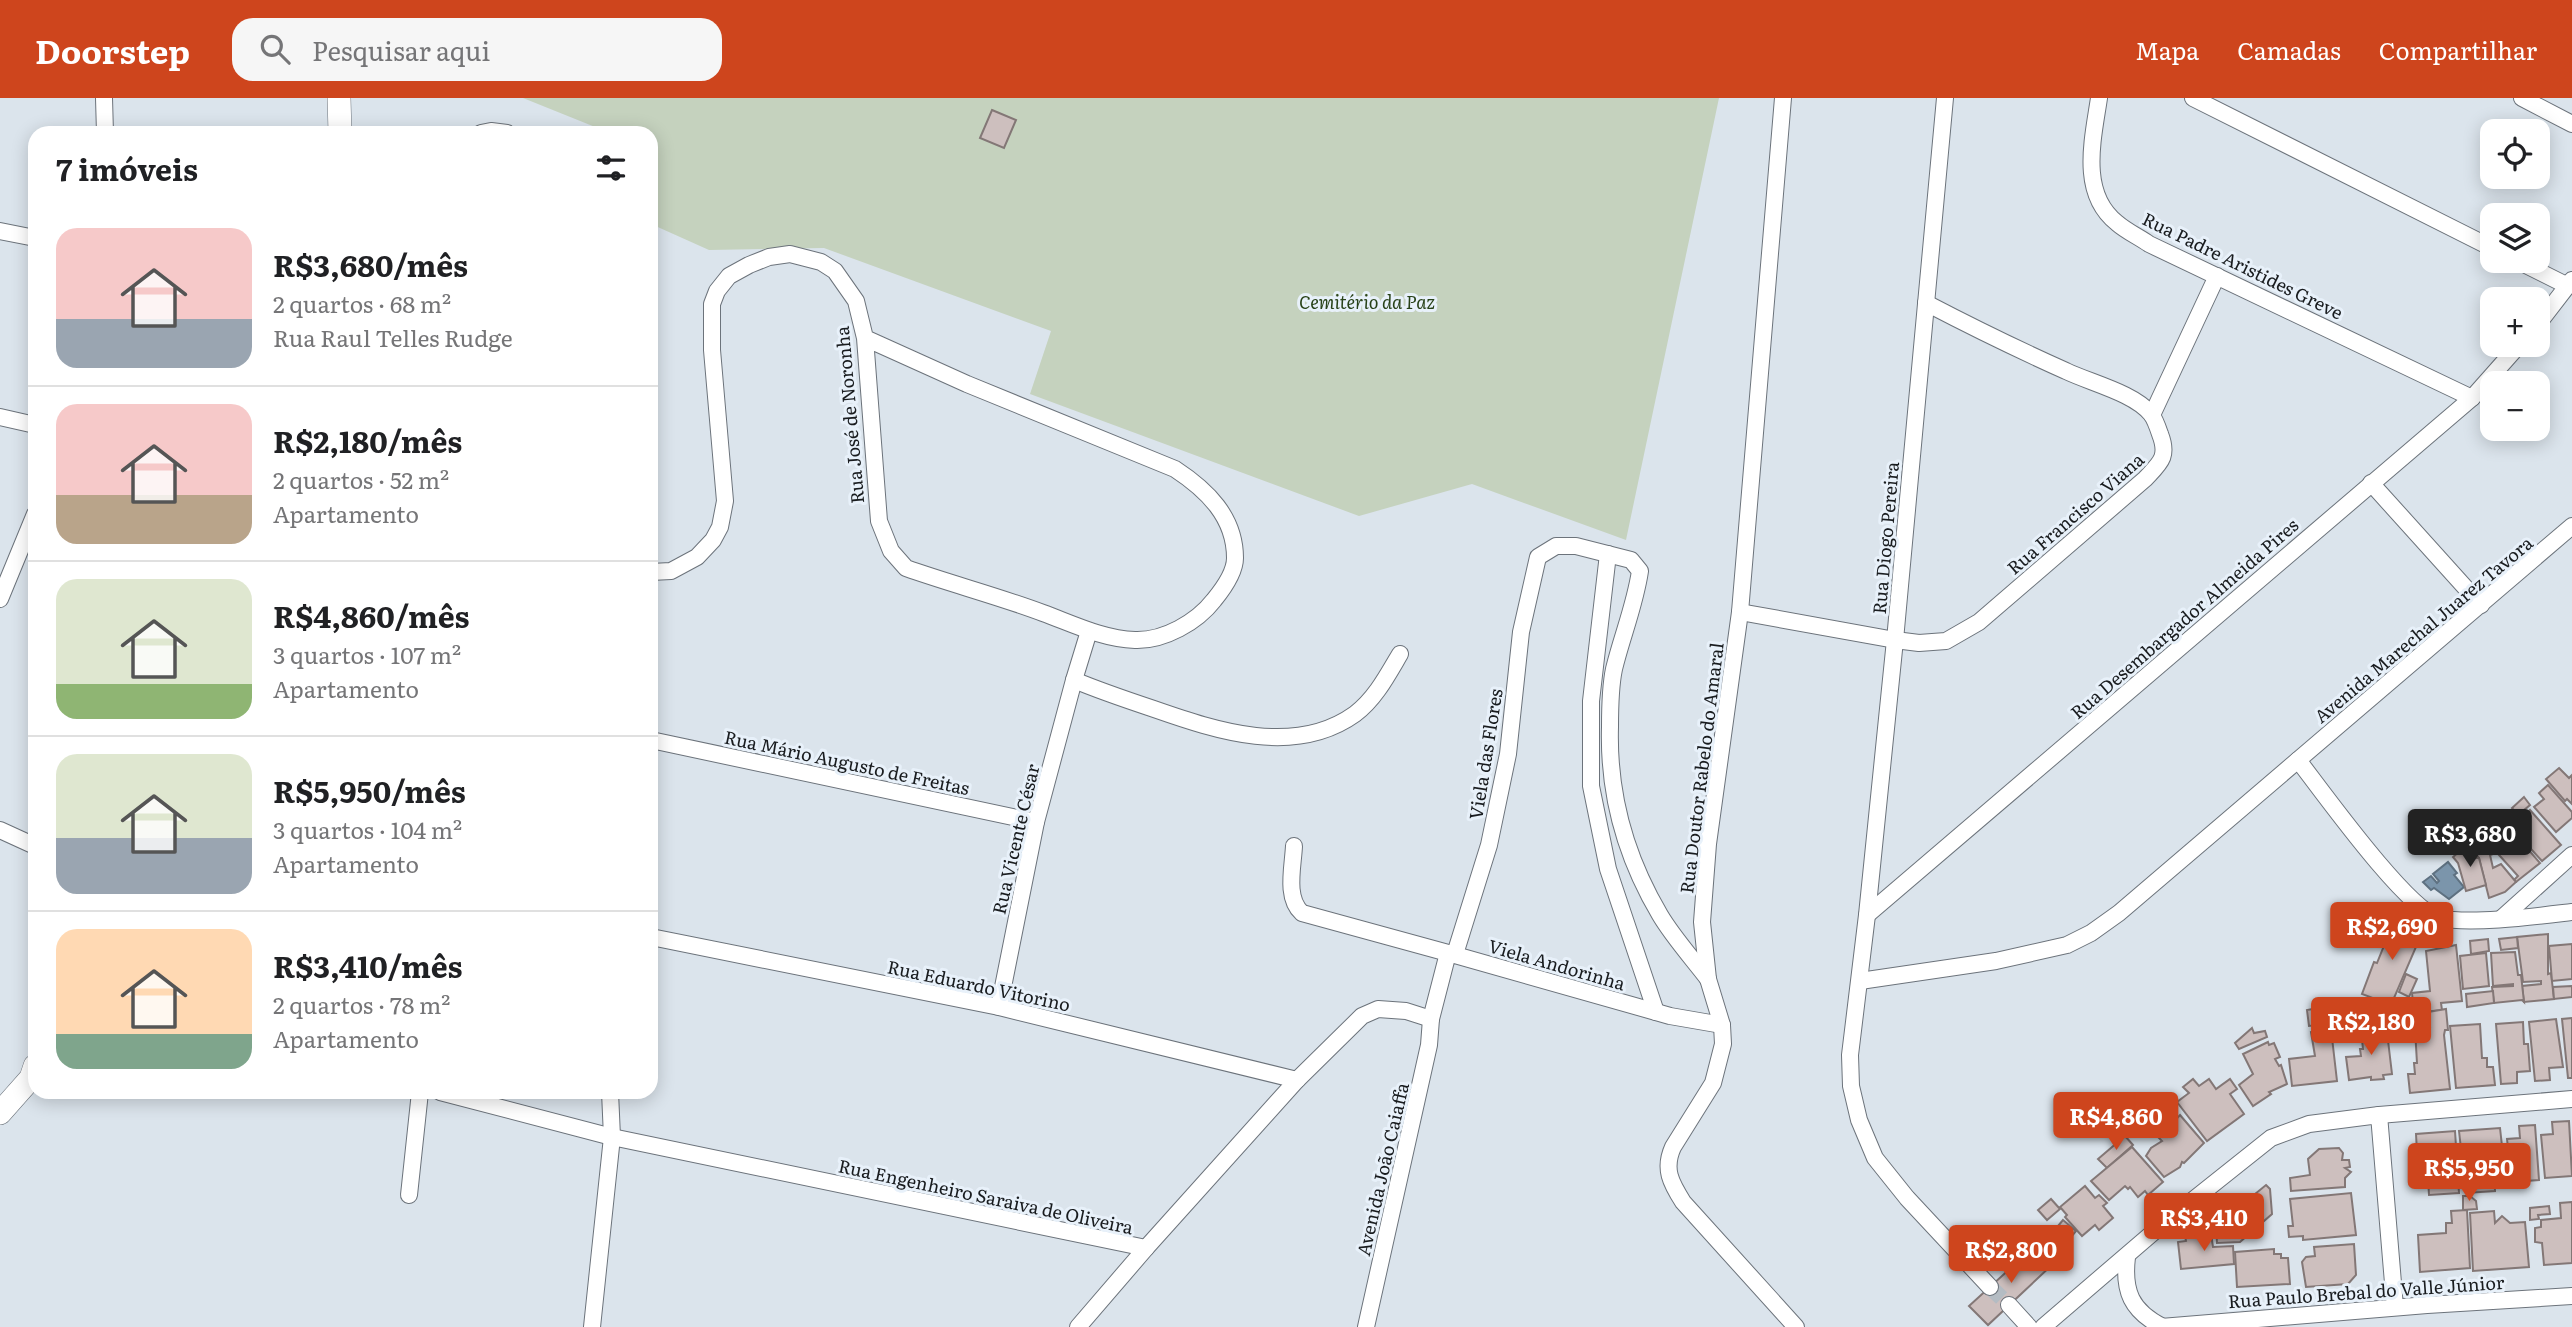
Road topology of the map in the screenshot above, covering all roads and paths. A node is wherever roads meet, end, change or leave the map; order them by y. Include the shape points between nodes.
1 (104, 98) edge
2 (340, 98) edge
3 (1783, 98) edge
4 (1945, 98) edge
5 (2099, 98) edge
6 (2193, 98) edge
7 (2522, 98) edge
8 (2572, 124) edge
9 (105, 126) edge
10 (340, 126) edge
11 (0, 231) edge
12 (28, 237) edge
13 (2480, 242) edge
14 (2546, 273) edge
15 (2217, 276) junction
16 (2570, 283) edge
17 (1926, 303) junction
18 (2550, 309) edge
19 (865, 338) junction
20 (2508, 357) edge
21 (2472, 398) junction
22 (2152, 415) junction
23 (0, 417) edge
24 (28, 423) edge
25 (2371, 483) junction
26 (2572, 526) edge
27 (28, 531) edge
28 (1608, 554) junction
29 (658, 571) edge
30 (0, 599) edge
31 (2481, 605) junction
32 (1740, 612) junction
33 (1088, 631) junction
34 (1895, 640) junction
35 (1400, 654) dead end
36 (1074, 680) junction
37 (658, 741) edge
38 (2298, 760) junction
39 (1036, 822) junction
40 (0, 830) edge
41 (28, 843) edge
42 (1294, 846) dead end
43 (2572, 855) edge
44 (2572, 912) edge
45 (1867, 915) junction
46 (2502, 918) junction
47 (658, 938) edge
48 (1451, 954) junction
49 (1708, 979) junction
50 (1860, 981) junction
51 (999, 1007) junction
52 (1656, 1012) junction
53 (1431, 1019) junction
54 (1722, 1025) junction
55 (1297, 1080) junction
56 (28, 1081) edge
57 (419, 1099) edge
58 (466, 1099) edge
59 (610, 1099) edge
60 (2572, 1100) edge
61 (0, 1113) edge
62 (2379, 1115) junction
63 (612, 1138) junction
64 (409, 1195) dead end
65 (1146, 1248) junction
66 (2127, 1257) junction
67 (1990, 1286) tunnel mouth
68 (2572, 1296) edge
69 (2009, 1305) tunnel mouth
70 (2395, 1307) junction
71 (592, 1327) edge
72 (1078, 1327) edge
73 (1366, 1327) edge
74 (1796, 1327) edge
75 (2029, 1327) edge
76 (2043, 1327) edge
77 (2162, 1327) edge

1 - 9 street
2 - 10 main road
3 - 32 street, Rua Doutor Rabelo do Amaral
4 - 17 street, Rua Diogo Pereira
5 - 15 street, Rua Padre Aristides Greve via 2091,157 2095,197 2115,222 2149,244
6 - 13 street
7 - 8 street
11 - 12 street
14 - 16 street
15 - 21 street, Rua Padre Aristides Greve
15 - 22 street
16 - 18 street
17 - 22 street via 2117,392
17 - 34 street, Rua Diogo Pereira
19 - 29 street, Rua José de Noronha via 856,301 835,271 821,262 790,254 769,257 729,276 712,304 725,501 720,527 697,557
19 - 33 street, Rua José de Noronha via 878,521 891,551 906,568
19 - 33 street, Rua José de Noronha via 1175,469 1209,495 1235,538 1235,563 1207,610 1154,639
20 - 21 street, Rua Desembargador Almeida Pires
21 - 25 street, Rua Desembargador Almeida Pires
22 - 34 street, Rua Francisco Viana via 2165,449 2161,462 2145,480 1979,622 1946,640
23 - 24 street
25 - 31 street
25 - 45 street, Rua Desembargador Almeida Pires
26 - 31 street, Avenida Marechal Juarez Tavora
27 - 30 street
28 - 48 street, Viela das Flores via 1564,545 1548,548 1538,557 1521,632 1508,754 1489,845
28 - 49 street via 1631,560 1640,571 1614,670 1609,741 1616,809 1626,845 1660,916
28 - 52 street via 1591,701 1591,786 1608,869
31 - 38 street, Avenida Marechal Juarez Tavora
32 - 34 street
32 - 49 street, Rua Doutor Rabelo do Amaral via 1708,844 1702,922
33 - 36 street, Rua Vicente César
34 - 45 street, Rua Diogo Pereira
35 - 36 street via 1378,690 1354,714 1334,725 1287,737 1227,732
36 - 39 street, Rua Vicente César
37 - 39 street, Rua Mário Augusto de Freitas
38 - 46 street via 2423,911 2438,918
38 - 50 street, Avenida Marechal Juarez Tavora via 2091,933 2067,945 1996,961
39 - 51 street, Rua Vicente César
40 - 41 street
42 - 48 street, Viela Andorinha via 1292,896 1302,913
43 - 46 street
44 - 46 street
45 - 50 street, Rua Diogo Pereira
47 - 51 street, Rua Eduardo Vitorino
48 - 52 street, Viela Andorinha
48 - 53 street
49 - 54 street, Rua Doutor Rabelo do Amaral
50 - 67 street, Rua Diogo Pereira via 1850,1055 1851,1086 1875,1158
51 - 55 street, Rua Eduardo Vitorino
52 - 54 street, Viela Andorinha
53 - 55 street, Rua Engenheiro Saraiva de Oliveira via 1398,1010 1369,1012
53 - 73 street, Avenida João Caiaffa
54 - 74 street, Rua Doutor Rabelo do Amaral via 1723,1044 1713,1083 1673,1147 1669,1178 1683,1202
55 - 65 street, Rua Engenheiro Saraiva de Oliveira
56 - 61 main road
57 - 64 street
58 - 63 street, Rua Engenheiro Saraiva de Oliveira
59 - 63 street
60 - 62 street
62 - 66 street via 2309,1124 2271,1138
62 - 70 street
63 - 65 street, Rua Engenheiro Saraiva de Oliveira
63 - 71 street
65 - 72 street
66 - 76 street
66 - 77 street, Rua Paulo Brebal do Valle Júnior via 2125,1275 2133,1301
68 - 70 street, Rua Paulo Brebal do Valle Júnior
69 - 75 street
70 - 77 street, Rua Paulo Brebal do Valle Júnior

